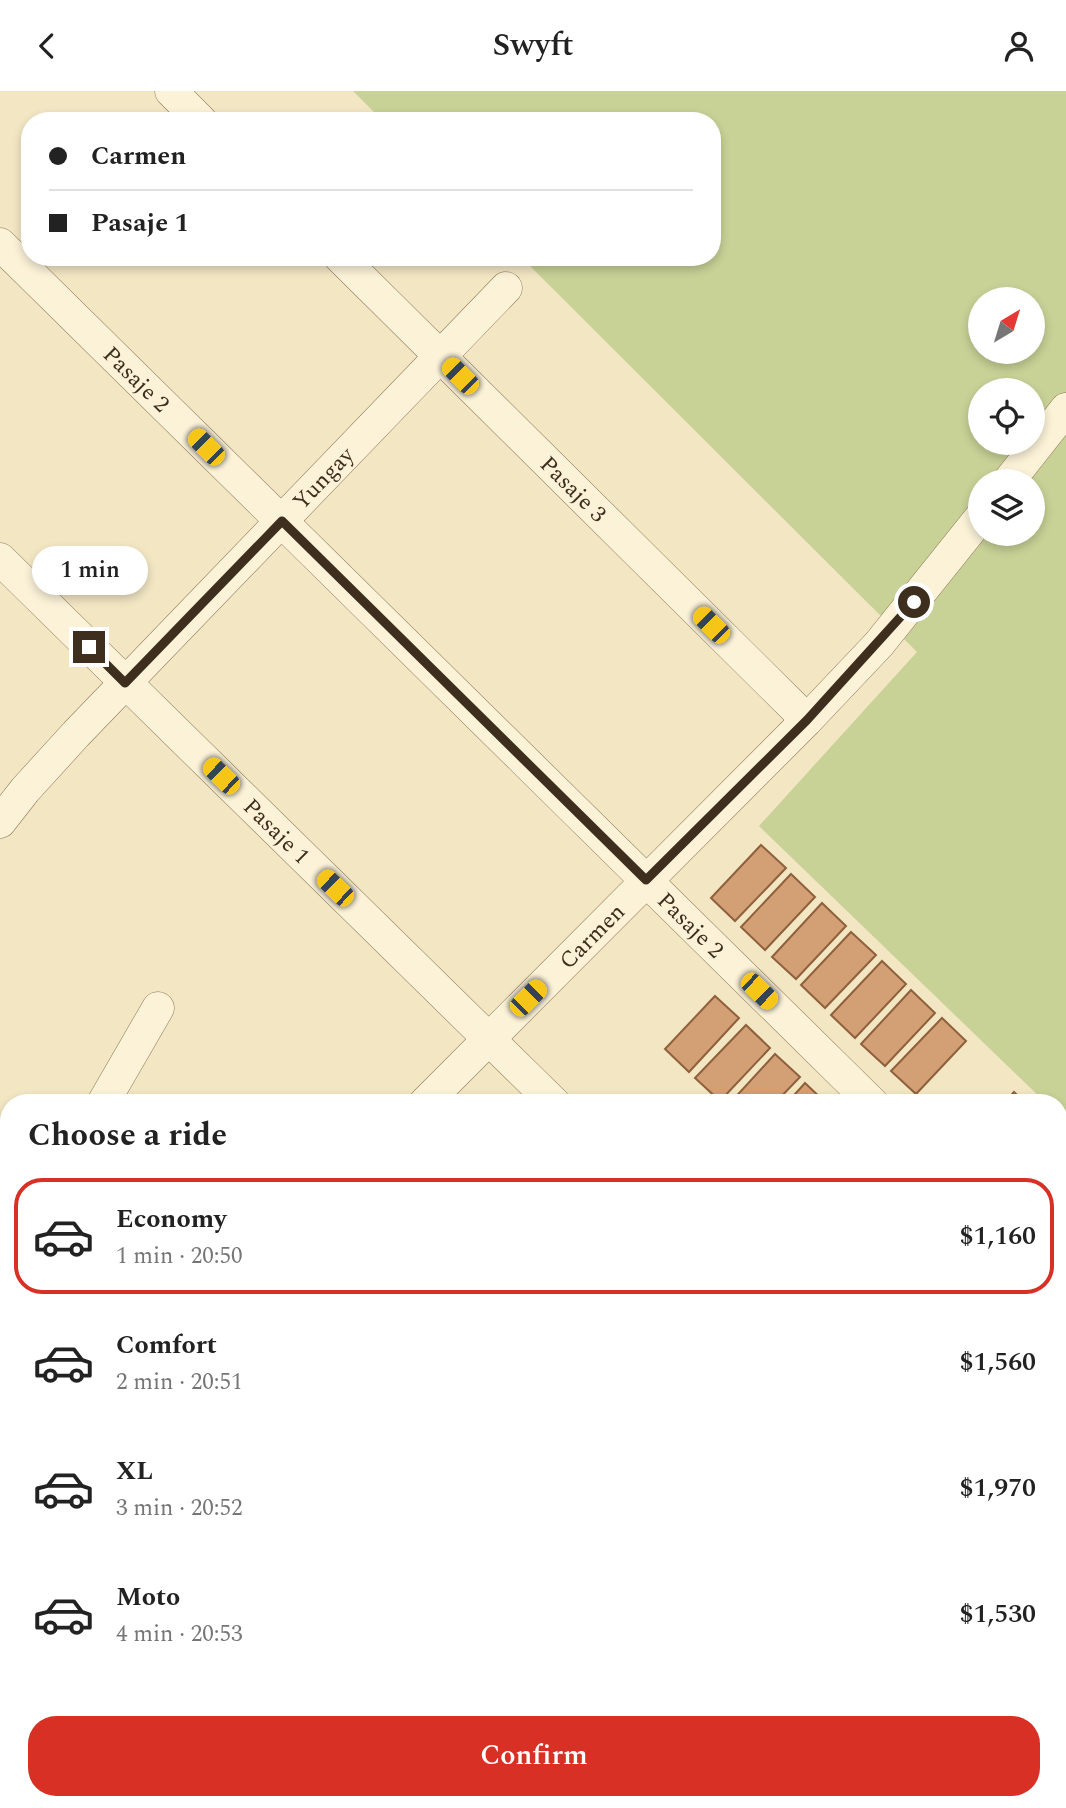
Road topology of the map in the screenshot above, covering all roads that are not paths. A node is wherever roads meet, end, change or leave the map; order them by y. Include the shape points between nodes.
1 (171, 91) edge
2 (192, 112) edge
3 (0, 244) edge
4 (21, 265) edge
5 (22, 266) edge
6 (349, 266) edge
7 (506, 288) dead end
8 (441, 357) junction
9 (1066, 409) edge
10 (1018, 469) edge
11 (282, 521) junction
12 (968, 533) edge
13 (0, 559) edge
14 (125, 683) junction
15 (807, 720) junction
16 (0, 822) edge
17 (646, 880) junction
18 (158, 1008) dead end
19 (488, 1038) junction
20 (108, 1094) edge
21 (434, 1094) edge
22 (545, 1094) edge
23 (863, 1094) edge

1 - 2 street
3 - 4 street, Pasaje 2
5 - 11 street, Pasaje 2
6 - 8 street, Pasaje 3
7 - 8 street, Yungay
8 - 11 street, Yungay
8 - 15 street, Pasaje 3
9 - 10 street
11 - 14 street, Yungay
11 - 17 street, Pasaje 2
12 - 15 street, Carmen via 879,644
13 - 14 street, Pasaje 1
14 - 16 street, Yungay
14 - 19 street, Pasaje 1
15 - 17 street, Carmen
17 - 19 street, Carmen
17 - 23 street, Pasaje 2
18 - 20 street
19 - 21 street, Carmen
19 - 22 street, Pasaje 1

